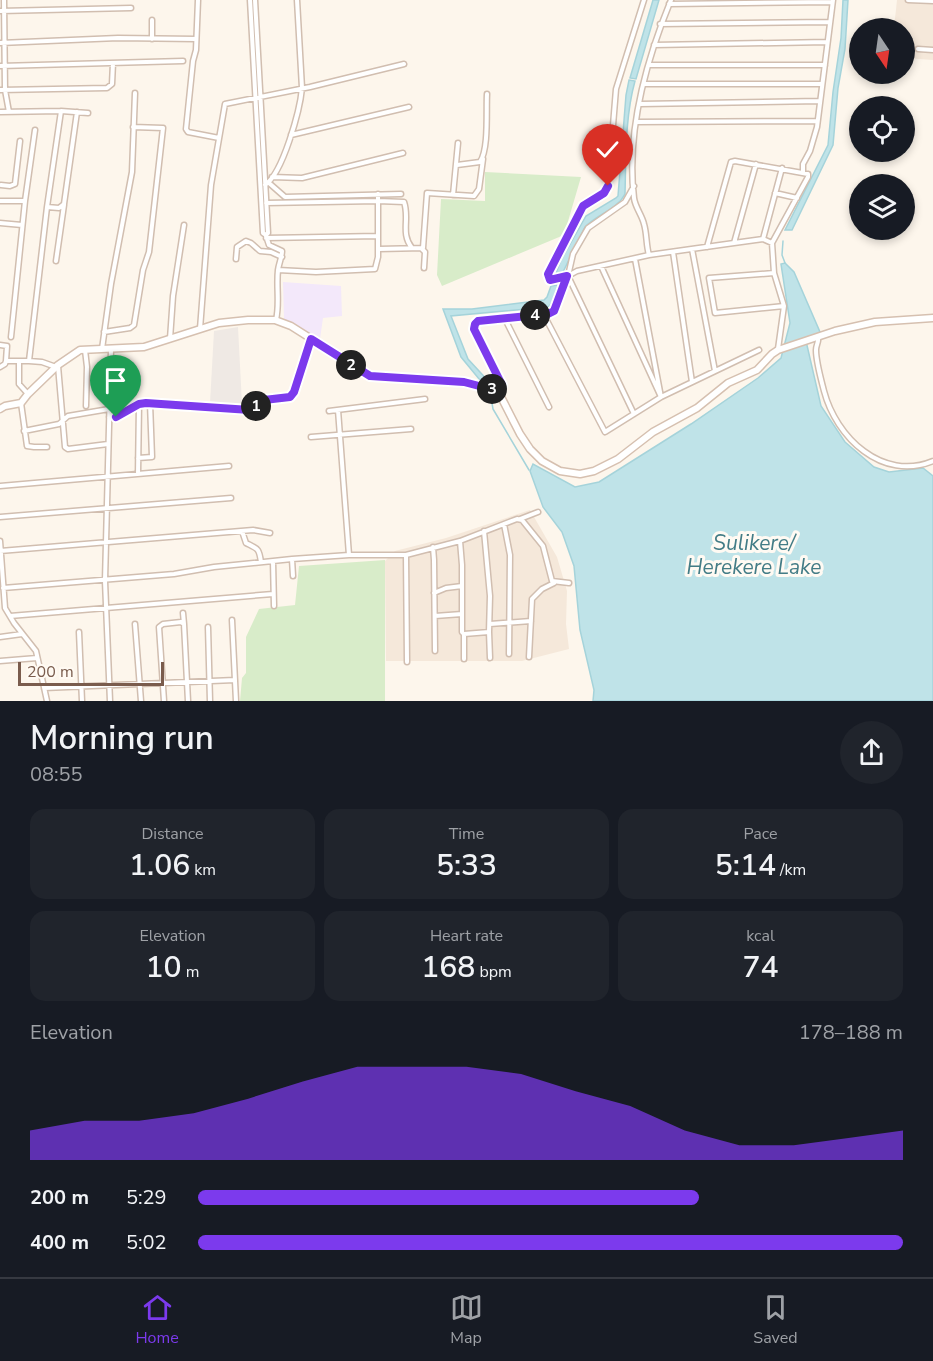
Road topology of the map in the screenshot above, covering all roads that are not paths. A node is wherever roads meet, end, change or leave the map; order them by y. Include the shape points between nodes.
1 (4, 0) edge
2 (198, 0) edge
3 (250, 0) edge
4 (255, 0) edge
5 (297, 0) edge
6 (644, 0) edge
7 (908, 0) edge
8 (833, 1) edge
9 (933, 1) edge
10 (670, 2) edge
11 (131, 8) dead end
12 (2, 11) edge
13 (152, 20) dead end
14 (829, 22) junction
15 (660, 24) junction
16 (152, 39) junction
17 (196, 39) junction
18 (827, 42) junction
19 (0, 43) edge
20 (6, 43) junction
21 (654, 45) junction
22 (918, 49) dead end
23 (933, 50) edge
24 (183, 61) dead end
25 (112, 63) junction
26 (404, 64) dead end
27 (649, 65) junction
28 (825, 65) junction
29 (3, 66) edge
30 (644, 84) junction
31 (822, 84) junction
32 (302, 88) junction
33 (2, 90) edge
34 (135, 93) dead end
35 (487, 94) dead end
36 (258, 97) junction
37 (820, 101) junction
38 (640, 104) junction
39 (409, 107) dead end
40 (61, 111) junction
41 (0, 112) edge
42 (9, 112) junction
43 (77, 112) junction
44 (88, 113) dead end
45 (817, 121) junction
46 (636, 123) junction
47 (133, 126) junction
48 (35, 130) dead end
49 (291, 135) junction
50 (219, 138) junction
51 (20, 141) dead end
52 (458, 143) dead end
53 (403, 153) dead end
54 (483, 159) junction
55 (756, 164) junction
56 (457, 165) junction
57 (782, 168) junction
58 (803, 172) junction
59 (272, 177) junction
60 (267, 184) junction
61 (0, 185) edge
62 (634, 186) junction
63 (775, 193) junction
64 (0, 194) edge
65 (378, 194) junction
66 (401, 194) dead end
67 (453, 195) junction
68 (797, 198) junction
69 (0, 201) edge
70 (25, 201) junction
71 (378, 201) junction
72 (266, 203) junction
73 (64, 204) junction
74 (47, 207) junction
75 (0, 223) edge
76 (22, 225) junction
77 (184, 225) dead end
78 (378, 236) junction
79 (266, 237) junction
80 (763, 239) junction
81 (734, 243) junction
82 (772, 243) junction
83 (707, 247) junction
84 (378, 249) junction
85 (413, 249) junction
86 (422, 249) junction
87 (692, 249) junction
88 (673, 252) junction
89 (649, 255) junction
90 (282, 257) junction
91 (236, 259) dead end
92 (635, 259) junction
93 (56, 261) dead end
94 (601, 266) junction
95 (424, 268) dead end
96 (278, 270) junction
97 (774, 273) junction
98 (567, 276) junction
99 (784, 306) junction
100 (544, 314) junction
101 (933, 318) edge
102 (505, 319) junction
103 (275, 320) junction
104 (200, 329) junction
105 (104, 332) junction
106 (11, 337) dead end
107 (816, 337) junction
108 (311, 339) junction
109 (170, 340) junction
110 (0, 345) edge
111 (85, 350) junction
112 (102, 350) junction
113 (111, 350) junction
114 (759, 350) dead end
115 (780, 350) junction
116 (6, 361) junction
117 (19, 361) junction
118 (29, 362) junction
119 (57, 366) junction
120 (0, 367) edge
121 (715, 371) junction
122 (692, 382) junction
123 (496, 390) junction
124 (28, 394) junction
125 (661, 397) junction
126 (425, 399) dead end
127 (21, 403) junction
128 (150, 403) junction
129 (139, 404) junction
130 (86, 406) dead end
131 (549, 407) dead end
132 (109, 408) junction
133 (0, 409) edge
134 (338, 410) junction
135 (329, 411) dead end
136 (634, 414) junction
137 (109, 417) junction
138 (63, 423) junction
139 (411, 429) dead end
140 (24, 431) junction
141 (340, 435) junction
142 (311, 437) dead end
143 (108, 444) junction
144 (47, 447) dead end
145 (138, 458) junction
146 (933, 461) edge
147 (229, 466) dead end
148 (138, 474) junction
149 (108, 476) junction
150 (0, 486) edge
151 (231, 498) dead end
152 (107, 510) junction
153 (538, 512) dead end
154 (0, 517) edge
155 (520, 519) junction
156 (504, 524) junction
157 (242, 531) junction
158 (483, 531) junction
159 (270, 533) dead end
160 (0, 541) edge
161 (460, 541) junction
162 (106, 543) junction
163 (433, 548) junction
164 (0, 551) edge
165 (349, 555) junction
166 (406, 555) junction
167 (292, 559) junction
168 (273, 561) junction
169 (261, 562) junction
170 (1, 571) edge
171 (293, 576) dead end
172 (105, 581) junction
173 (554, 583) junction
174 (569, 583) dead end
175 (462, 586) junction
176 (3, 588) junction
177 (434, 593) junction
178 (273, 594) junction
179 (2, 604) edge
180 (106, 606) junction
181 (274, 606) dead end
182 (183, 613) dead end
183 (462, 614) junction
184 (10, 616) junction
185 (435, 616) junction
186 (232, 620) dead end
187 (531, 621) junction
188 (510, 622) junction
189 (135, 624) dead end
190 (184, 624) junction
191 (490, 624) junction
192 (208, 627) dead end
193 (79, 632) dead end
194 (489, 632) junction
195 (23, 634) junction
196 (464, 634) junction
197 (0, 637) edge
198 (435, 651) dead end
199 (509, 654) dead end
200 (529, 657) dead end
201 (38, 658) junction
202 (490, 658) dead end
203 (464, 659) dead end
204 (0, 661) edge
205 (407, 662) dead end
206 (235, 680) junction
207 (210, 681) junction
208 (187, 682) junction
209 (140, 683) junction
210 (163, 683) junction
211 (109, 684) junction
212 (81, 686) junction
213 (44, 688) junction
214 (47, 701) edge
215 (82, 701) edge
216 (110, 701) edge
217 (141, 701) edge
218 (164, 701) edge
219 (188, 701) edge
220 (210, 701) edge
221 (236, 701) edge

1 - 12 street
2 - 17 street
3 - 36 street
4 - 36 street
5 - 32 street
6 - 98 street via 616,88 608,186 583,206 548,278
7 - 9 street
8 - 10 street
8 - 14 street
10 - 15 street
11 - 12 street
12 - 20 street
13 - 16 street
14 - 15 street
14 - 18 street
15 - 21 street
16 - 17 street
16 - 20 street
17 - 50 street via 186,129
18 - 21 street
18 - 28 street
19 - 20 street
20 - 29 street
21 - 27 street
22 - 23 street
24 - 25 street
25 - 29 street
25 - 33 street via 112,84 107,88
26 - 32 street
27 - 28 street
27 - 30 street
28 - 31 street
29 - 33 street
30 - 31 street
30 - 38 street
31 - 37 street
32 - 36 street
32 - 49 street
33 - 42 street
34 - 47 street
35 - 54 street
36 - 50 street via 225,104
36 - 60 street
36 - 79 street
37 - 38 street
37 - 45 street
38 - 46 street
39 - 49 street
40 - 42 street
40 - 43 street
40 - 74 street
41 - 42 street
43 - 44 street
43 - 73 street
45 - 46 street
45 - 58 street
46 - 62 street
47 - 105 street via 130,190
47 - 105 street via 163,128 150,252 133,326
48 - 70 street
49 - 59 street
50 - 104 street via 211,185
51 - 61 street via 15,184
52 - 56 street
53 - 59 street via 302,178
54 - 56 street
54 - 67 street via 477,194
55 - 57 street
55 - 81 street
55 - 83 street via 730,163
56 - 67 street
57 - 58 street
57 - 63 street
58 - 68 street via 808,176
59 - 60 street
60 - 65 street via 285,196
60 - 72 street
61 - 64 street
62 - 89 street
62 - 98 street via 625,202 588,228 573,254
63 - 68 street
63 - 80 street
65 - 66 street
65 - 71 street
67 - 86 street via 427,194
68 - 82 street
69 - 70 street
70 - 76 street
71 - 72 street
71 - 78 street
71 - 85 street via 404,202 406,238
72 - 79 street
73 - 74 street via 59,208
73 - 93 street
74 - 118 street
75 - 76 street
76 - 106 street
77 - 109 street
78 - 79 street
78 - 84 street
79 - 90 street via 269,245 282,251
80 - 81 street
80 - 82 street
81 - 83 street
82 - 97 street
83 - 87 street
84 - 85 street
84 - 96 street via 377,266 373,269
85 - 86 street
86 - 95 street
87 - 88 street
87 - 121 street
88 - 89 street
88 - 122 street
89 - 92 street
90 - 91 street via 260,251 246,241 237,247
90 - 96 street
92 - 94 street
92 - 125 street
94 - 98 street
94 - 125 street
96 - 103 street
97 - 99 street
97 - 99 street via 709,278 715,313
98 - 100 street via 555,309
98 - 136 street
99 - 115 street
100 - 102 street
100 - 136 street via 605,432
101 - 107 street via 887,320
102 - 123 street via 478,321 473,327 502,385
102 - 131 street
103 - 104 street via 219,323
103 - 108 street
104 - 109 street
105 - 112 street
107 - 115 street
107 - 146 street via 824,392 834,417 852,441 873,459 891,465
108 - 123 street via 370,376 464,382
108 - 128 street via 290,397 264,400 250,410
109 - 113 street
110 - 116 street via 7,346
111 - 112 street
111 - 119 street
111 - 130 street
112 - 113 street
113 - 132 street
114 - 121 street
115 - 123 street via 757,370 728,383 697,408 653,432 607,466 580,474 552,467 530,449
116 - 117 street
116 - 120 street
117 - 118 street
117 - 124 street via 19,384
118 - 119 street
119 - 124 street
119 - 138 street
121 - 122 street
122 - 125 street
124 - 127 street
125 - 136 street
126 - 134 street
127 - 133 street
127 - 140 street
128 - 129 street
128 - 145 street via 152,457
129 - 137 street via 119,417
129 - 145 street
132 - 137 street
132 - 138 street via 68,416
134 - 135 street
134 - 141 street
137 - 143 street
138 - 140 street
138 - 143 street via 66,448
139 - 141 street
140 - 144 street via 30,447
141 - 142 street
141 - 165 street
143 - 149 street
145 - 148 street
147 - 148 street
148 - 149 street
149 - 150 street
149 - 152 street
151 - 152 street
152 - 154 street
152 - 162 street
153 - 155 street
155 - 156 street
155 - 173 street via 543,546
156 - 158 street
156 - 188 street via 510,555
157 - 159 street
157 - 162 street
157 - 169 street via 246,543 259,551
158 - 161 street
158 - 191 street
160 - 164 street
161 - 163 street
161 - 175 street
162 - 164 street
162 - 172 street
163 - 166 street
163 - 177 street
164 - 170 street
165 - 166 street
165 - 167 street
166 - 205 street
167 - 168 street
167 - 171 street
168 - 169 street
168 - 178 street
169 - 172 street
170 - 176 street
172 - 176 street
172 - 180 street
173 - 174 street
173 - 187 street via 533,596
175 - 177 street
175 - 183 street
176 - 179 street
177 - 185 street
178 - 180 street
178 - 181 street
179 - 184 street
180 - 184 street
180 - 211 street
182 - 190 street
183 - 185 street
183 - 196 street
184 - 195 street
185 - 198 street
186 - 206 street
187 - 188 street
187 - 200 street
188 - 191 street
188 - 199 street
189 - 209 street
190 - 208 street
190 - 210 street via 159,627
191 - 194 street
192 - 207 street
193 - 212 street
194 - 196 street
194 - 202 street
195 - 197 street
195 - 201 street
196 - 203 street
201 - 204 street
201 - 213 street
206 - 207 street
206 - 221 street
207 - 208 street
207 - 220 street
208 - 210 street
208 - 219 street
209 - 210 street
209 - 211 street
209 - 217 street
210 - 218 street
211 - 212 street
211 - 216 street
212 - 213 street
212 - 215 street
213 - 214 street

